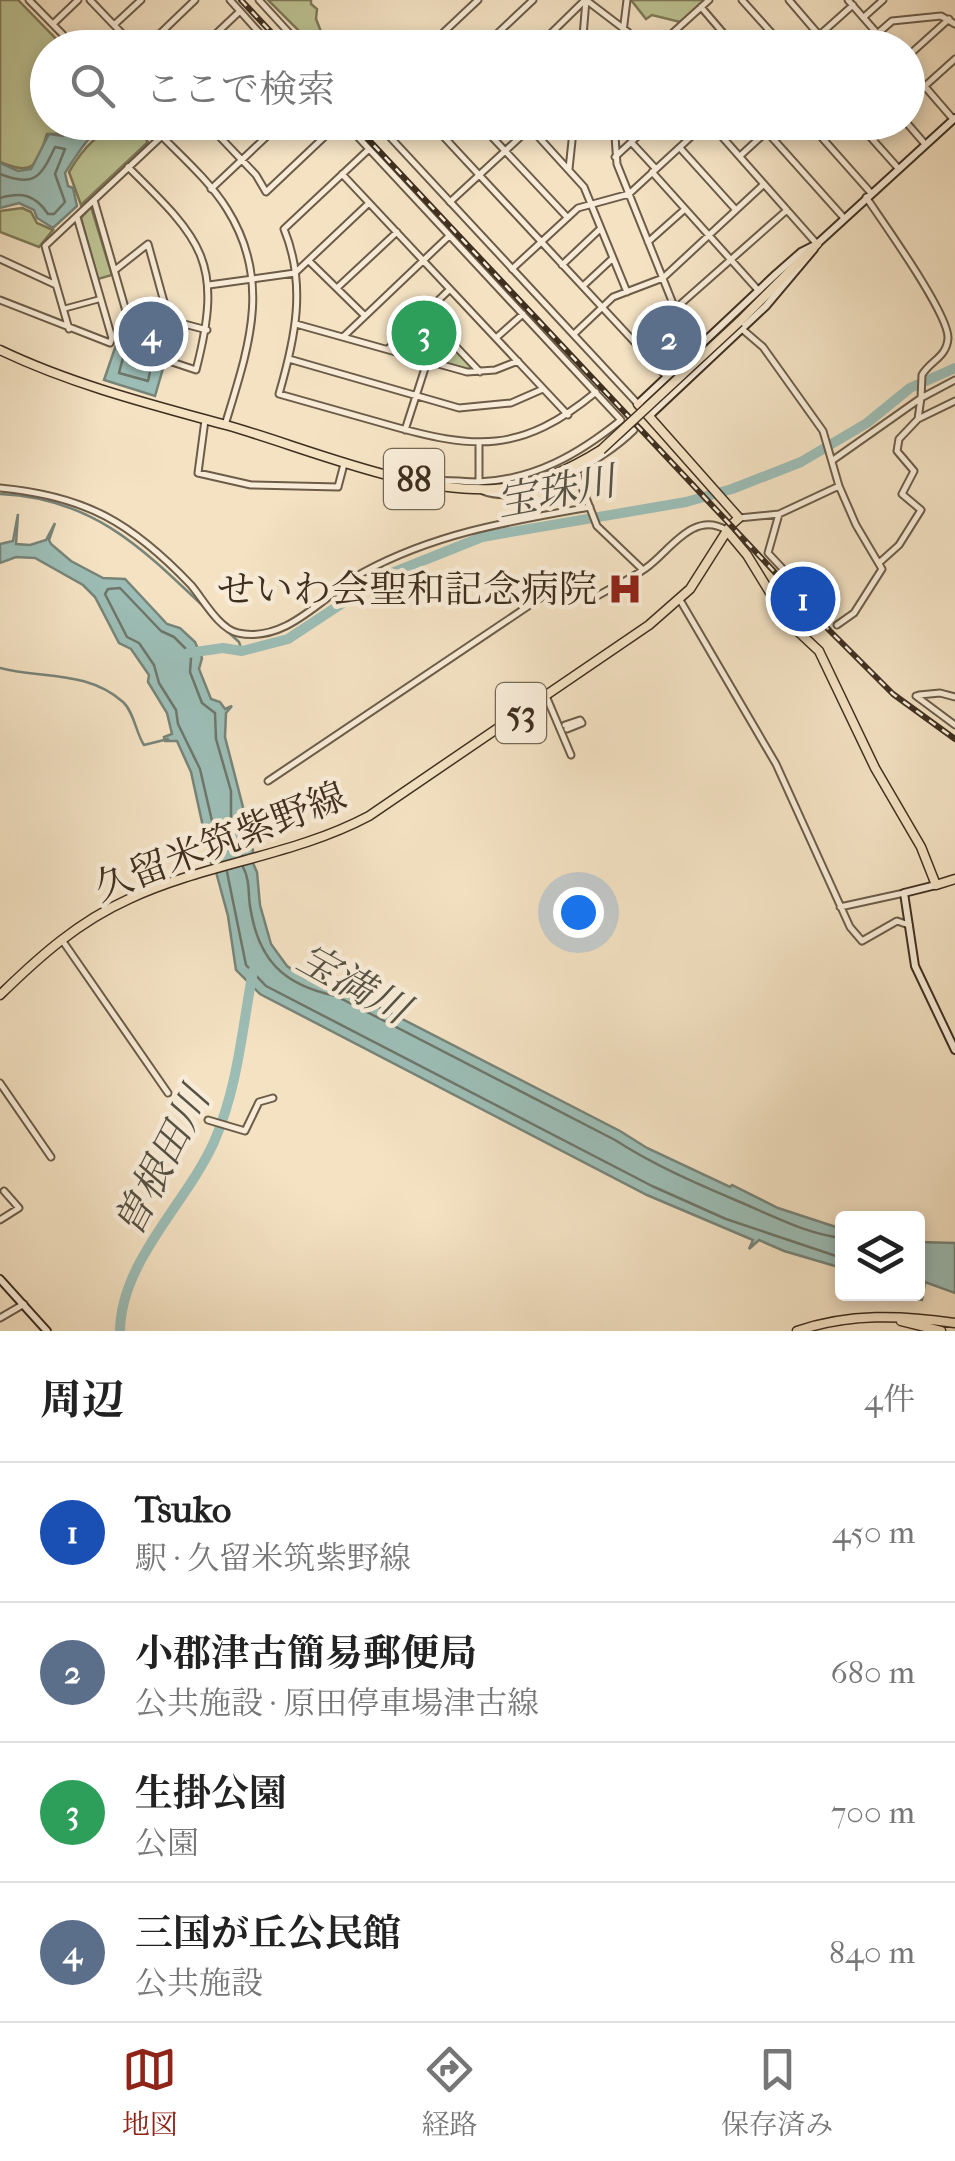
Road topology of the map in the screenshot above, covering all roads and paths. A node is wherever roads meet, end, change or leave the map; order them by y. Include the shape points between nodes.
1 (30, 0) edge
2 (78, 0) edge
3 (90, 0) edge
4 (141, 0) edge
5 (195, 0) edge
6 (230, 0) edge
7 (259, 0) edge
8 (478, 0) edge
9 (533, 0) edge
10 (586, 0) edge
11 (627, 0) edge
12 (709, 0) edge
13 (742, 0) edge
14 (788, 0) edge
15 (883, 0) edge
16 (850, 3) edge
17 (701, 7) junction
18 (240, 12) junction
19 (864, 17) junction
20 (952, 22) edge
21 (53, 24) junction
22 (114, 25) junction
23 (623, 28) joint
24 (59, 30) edge
25 (119, 30) edge
26 (164, 30) edge
27 (222, 30) edge
28 (256, 30) edge
29 (286, 30) edge
30 (446, 30) edge
31 (501, 30) edge
32 (554, 30) edge
33 (584, 30) edge
34 (676, 30) edge
35 (721, 30) edge
36 (768, 30) edge
37 (815, 30) edge
38 (824, 30) edge
39 (876, 30) edge
40 (880, 30) edge
41 (925, 43) edge
42 (955, 59) edge
43 (925, 86) joint
44 (954, 118) edge
45 (158, 140) edge
46 (166, 140) edge
47 (223, 140) edge
48 (264, 140) edge
49 (322, 140) edge
50 (359, 140) edge
51 (393, 140) edge
52 (447, 140) edge
53 (494, 140) edge
54 (514, 140) edge
55 (542, 140) edge
56 (572, 140) edge
57 (615, 140) edge
58 (689, 140) edge
59 (725, 140) edge
60 (758, 140) edge
61 (774, 140) edge
62 (823, 140) edge
63 (873, 140) edge
64 (922, 140) edge
65 (631, 142) joint
66 (925, 144) junction
67 (680, 148) junction
68 (368, 150) junction
69 (504, 151) junction
70 (740, 156) junction
71 (615, 157) junction
72 (243, 160) junction
73 (128, 168) junction
74 (898, 168) junction
75 (569, 170) junction
76 (654, 171) junction
77 (342, 174) junction
78 (479, 174) junction
79 (764, 184) junction
80 (212, 189) junction
81 (629, 194) junction
82 (868, 195) junction
83 (94, 200) junction
84 (450, 202) junction
85 (369, 203) junction
86 (592, 204) junction
87 (686, 209) junction
88 (736, 210) junction
89 (787, 210) junction
90 (78, 216) junction
91 (568, 217) junction
92 (844, 218) junction
93 (601, 227) junction
94 (397, 232) junction
95 (708, 235) junction
96 (449, 236) junction
97 (540, 242) junction
98 (648, 242) junction
99 (818, 244) junction
100 (613, 258) junction
101 (0, 259) edge
102 (423, 259) junction
103 (310, 260) junction
104 (731, 260) junction
105 (562, 265) junction
106 (512, 269) junction
107 (115, 270) junction
108 (295, 273) junction
109 (663, 278) junction
110 (252, 280) junction
111 (56, 285) junction
112 (209, 285) junction
113 (583, 286) junction
114 (337, 288) junction
115 (450, 288) junction
116 (758, 290) junction
117 (627, 292) junction
118 (100, 299) junction
119 (0, 300) edge
120 (602, 307) junction
121 (62, 309) junction
122 (675, 309) junction
123 (424, 314) junction
124 (523, 314) junction
125 (364, 316) junction
126 (296, 324) junction
127 (741, 325) junction
128 (69, 329) junction
129 (206, 330) junction
130 (574, 334) junction
131 (342, 338) junction
132 (496, 338) junction
133 (0, 350) edge
134 (386, 350) junction
135 (692, 352) junction
136 (289, 359) junction
137 (518, 361) junction
138 (427, 362) junction
139 (705, 364) junction
140 (480, 372) junction
141 (666, 376) junction
142 (955, 380) edge
143 (543, 388) junction
144 (596, 392) junction
145 (416, 396) junction
146 (922, 396) junction
147 (955, 401) edge
148 (638, 404) junction
149 (568, 415) junction
150 (649, 416) junction
151 (205, 420) junction
152 (918, 420) junction
153 (225, 425) junction
154 (405, 430) junction
155 (634, 430) dead end
156 (479, 443) junction
157 (832, 457) junction
158 (344, 461) junction
159 (576, 471) junction
160 (478, 485) junction
161 (839, 486) junction
162 (0, 488) edge
163 (590, 509) junction
164 (779, 514) junction
165 (739, 518) junction
166 (727, 530) junction
167 (879, 563) junction
168 (643, 570) junction
169 (799, 586) dead end
170 (680, 600) junction
171 (836, 625) dead end
172 (546, 696) junction
173 (955, 697) edge
174 (955, 724) edge
175 (571, 755) dead end
176 (268, 780) dead end
177 (955, 878) edge
178 (936, 885) junction
179 (904, 893) junction
180 (840, 906) junction
181 (909, 926) junction
182 (60, 938) junction
183 (0, 994) edge
184 (952, 1040) edge
185 (955, 1050) edge
186 (0, 1083) edge
187 (168, 1093) dead end
188 (272, 1098) dead end
189 (208, 1120) dead end
190 (51, 1157) dead end
191 (4, 1191) dead end
192 (0, 1220) edge
193 (0, 1279) edge
194 (24, 1304) junction
195 (882, 1317) junction
196 (0, 1318) edge
197 (955, 1324) edge
198 (815, 1328) edge
199 (47, 1331) edge
200 (796, 1331) edge
201 (941, 1331) edge

1 - 21 street
2 - 21 street
3 - 22 street
4 - 22 street
5 - 26 street
6 - 18 street
7 - 29 street
8 - 30 street
9 - 31 street
10 - 23 street
10 - 32 street
10 - 33 street
11 - 23 street
12 - 17 street
13 - 36 street
14 - 37 street
15 - 19 street
16 - 19 street
16 - 38 street
17 - 34 street
17 - 35 street
18 - 27 street
18 - 28 street
19 - 39 street
20 - 40 street via 941,16 899,19
20 - 41 street
21 - 24 street
22 - 25 street
42 - 43 street
43 - 44 street
44 - 66 main road
45 - 73 street
46 - 80 street
47 - 72 street
48 - 72 street
49 - 72 street via 266,192
50 - 68 street
51 - 84 street
52 - 78 street
53 - 69 street
54 - 69 street
55 - 75 street
56 - 75 street
57 - 71 street
58 - 67 street
59 - 70 street
60 - 70 street
61 - 92 street
62 - 82 street
63 - 74 street
64 - 66 street
65 - 71 street
65 - 76 street
66 - 74 main road
67 - 76 street
67 - 88 street
68 - 77 street
68 - 96 street
69 - 78 street
69 - 91 street
70 - 79 street
71 - 81 street
72 - 80 street
73 - 83 street
73 - 112 street via 180,220
74 - 82 main road
75 - 86 street
76 - 81 street
76 - 87 street
77 - 85 street
77 - 108 street via 284,229
78 - 84 street
78 - 97 street
79 - 88 street
79 - 89 street
80 - 110 street via 244,243
81 - 86 street
81 - 98 street
82 - 92 main road
82 - 146 street via 947,330 944,352 922,375
83 - 90 street
83 - 107 street
84 - 106 street
85 - 94 street
85 - 103 street
86 - 91 street
86 - 93 street
87 - 95 street
87 - 98 street
88 - 95 street
89 - 99 street
89 - 104 street
90 - 111 street via 45,246
90 - 118 street
91 - 97 street
92 - 99 main road
93 - 100 street
93 - 105 street
94 - 102 street
94 - 114 street
95 - 104 street
95 - 109 street
96 - 102 street
96 - 124 street
97 - 105 street
97 - 106 street
98 - 109 street
99 - 116 main road
99 - 127 main road, 88
100 - 113 street
100 - 117 street
101 - 111 street
102 - 115 street
102 - 125 street
103 - 108 street
103 - 114 street
104 - 116 street
104 - 122 street
105 - 113 street
106 - 130 street
107 - 129 street via 148,244 169,320
107 - 129 street via 132,332 168,361 196,370
108 - 110 street
108 - 126 street
109 - 117 street
109 - 122 street
110 - 112 street
110 - 153 street via 250,338
111 - 121 street
112 - 129 street
113 - 120 street
114 - 125 street
115 - 123 street
115 - 132 street
116 - 135 main road
117 - 120 street
118 - 121 street
118 - 128 street via 110,344
119 - 128 street
120 - 130 street
120 - 141 street
121 - 128 street
122 - 135 street
123 - 134 street
123 - 140 street
124 - 132 street
124 - 144 street
125 - 131 street
126 - 131 street
126 - 136 street
127 - 139 main road
127 - 157 street via 763,346
127 - 160 main road, 88, bridge via 601,450 534,481 494,489
130 - 148 street
131 - 134 street
132 - 137 street
133 - 151 main road, 88
134 - 138 street
135 - 139 street
135 - 141 main road
136 - 145 street
136 - 154 street via 279,394
137 - 140 street
137 - 143 street
138 - 140 street
138 - 145 street
139 - 150 main road
141 - 148 main road
142 - 146 street
143 - 145 street via 495,407 459,408
143 - 149 street
144 - 149 street
144 - 160 street via 621,420 598,439 540,470
145 - 154 street
146 - 152 street
146 - 157 street
147 - 152 street
148 - 150 main road
149 - 156 street via 518,438
150 - 165 main road
151 - 153 main road, 88
151 - 158 street via 198,473 251,485 338,487
152 - 167 street via 896,447 914,471 902,494 921,510
153 - 158 main road, 88
154 - 156 street
155 - 159 street
156 - 160 street
157 - 161 street
158 - 160 main road, 88 via 422,482
159 - 160 street via 537,488 493,495
159 - 163 street
161 - 164 street
161 - 167 street
162 - 163 street via 66,498 109,516 240,634 290,625 362,573 442,538 517,518
163 - 168 street via 595,523
164 - 165 street
164 - 169 street via 768,553
165 - 166 main road, 久留米筑紫野線
166 - 168 street via 688,530
166 - 170 main road, 久留米筑紫野線 / 53
166 - 178 main road via 788,622 820,651
167 - 171 street via 882,569 854,614
168 - 176 street via 590,600 573,576
170 - 172 main road, 久留米筑紫野線 / 53
170 - 180 street via 776,764
172 - 175 street
172 - 182 main road, 久留米筑紫野線 / 53 via 369,816 321,839 134,896
173 - 174 street via 916,696
177 - 178 main road
178 - 179 main road
179 - 180 street
179 - 181 main road
180 - 181 street via 862,940 897,921
181 - 184 main road via 916,966
182 - 183 main road, 久留米筑紫野線 / 53
182 - 187 street
184 - 185 main road
186 - 190 street
188 - 189 street via 259,1102 245,1131
191 - 192 street via 19,1208
193 - 194 main road
194 - 196 street
194 - 199 main road
195 - 197 main road
195 - 198 main road
195 - 201 main road
198 - 200 main road

